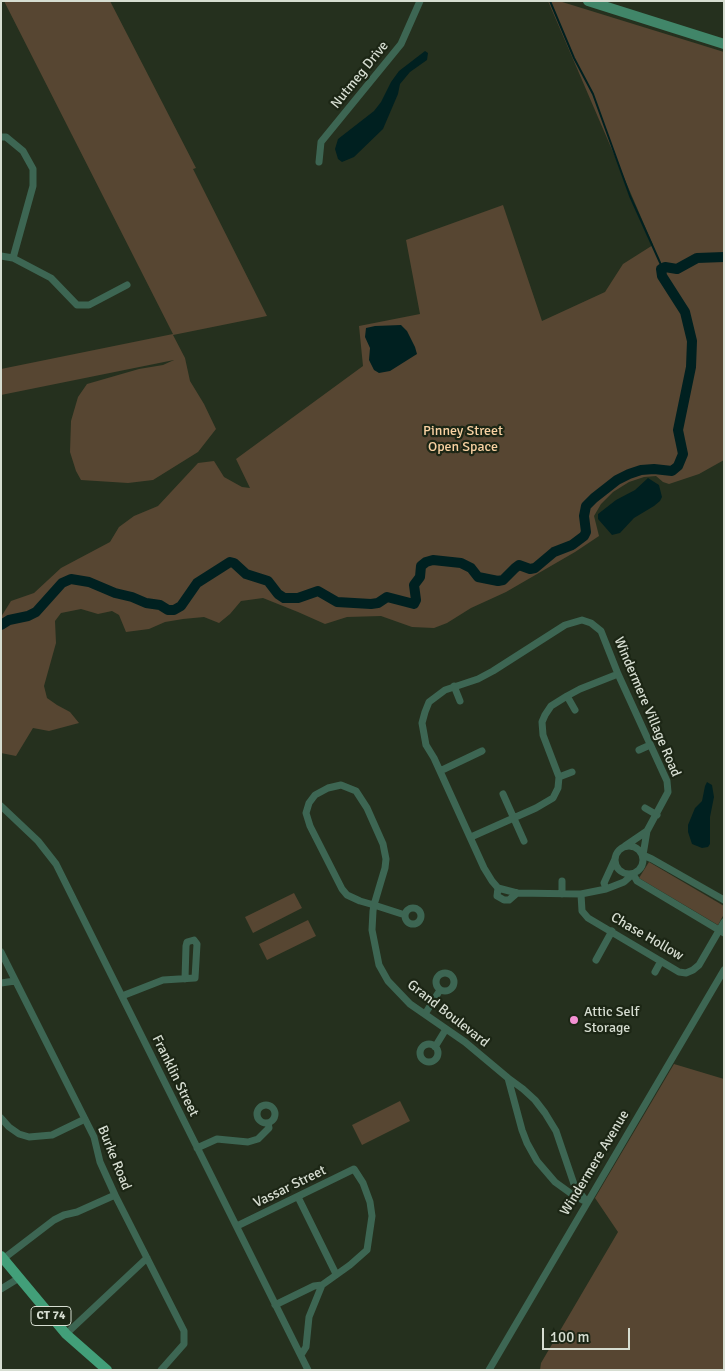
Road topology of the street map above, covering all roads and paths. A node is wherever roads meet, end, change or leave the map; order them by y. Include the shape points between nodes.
1 (420, 1) edge
2 (588, 1) edge
3 (724, 44) edge
4 (1, 137) edge
5 (319, 162) dead end
6 (1, 256) edge
7 (13, 258) junction
8 (128, 285) dead end
9 (618, 674) junction
10 (454, 686) junction
11 (567, 696) junction
12 (460, 701) dead end
13 (575, 710) dead end
14 (650, 744) junction
15 (639, 750) dead end
16 (482, 751) dead end
17 (440, 771) junction
18 (572, 772) dead end
19 (559, 777) junction
20 (503, 794) dead end
21 (1, 806) edge
22 (645, 808) dead end
23 (657, 815) junction
24 (514, 818) junction
25 (647, 831) junction
26 (471, 837) junction
27 (524, 841) dead end
28 (625, 846) junction
29 (643, 856) junction
30 (615, 859) junction
31 (633, 874) junction
32 (562, 881) dead end
33 (606, 889) junction
34 (562, 894) junction
35 (580, 894) junction
36 (724, 900) edge
37 (374, 906) junction
38 (405, 915) dead end
39 (724, 922) edge
40 (612, 931) junction
41 (722, 932) edge
42 (1, 952) edge
43 (596, 960) dead end
44 (661, 961) junction
45 (724, 970) edge
46 (655, 972) dead end
47 (184, 978) junction
48 (15, 981) junction
49 (1, 984) edge
50 (440, 990) dead end
51 (122, 996) junction
52 (425, 1014) junction
53 (446, 1029) junction
54 (435, 1047) dead end
55 (508, 1078) junction
56 (1, 1118) edge
57 (85, 1119) junction
58 (268, 1123) dead end
59 (197, 1148) junction
60 (115, 1195) junction
61 (298, 1197) junction
62 (587, 1202) junction
63 (237, 1226) junction
64 (2, 1257) edge
65 (147, 1258) junction
66 (336, 1274) junction
67 (19, 1278) junction
68 (322, 1285) junction
69 (1, 1288) edge
70 (275, 1305) junction
71 (66, 1334) junction
72 (301, 1355) junction
73 (107, 1370) edge
74 (161, 1370) edge
75 (308, 1370) edge
76 (489, 1370) edge

1 - 5 street, Nutmeg Drive via 401,44 321,142
2 - 3 main road
4 - 7 street via 6,137 23,150 32,168 33,186
6 - 7 street
7 - 8 street via 51,278 77,305 89,305
9 - 10 street, Windermere Village Road via 601,631 582,620 565,625 478,679
9 - 11 street
9 - 14 street, Windermere Village Road
10 - 12 street
10 - 17 street, Windermere Village Road via 429,702 422,723 426,745
11 - 13 street
11 - 19 street via 551,706 542,722 543,736
14 - 15 street
14 - 23 street, Windermere Village Road via 667,781 668,792
16 - 17 street
17 - 26 street, Windermere Village Road
18 - 19 street
19 - 24 street via 553,798
20 - 24 street
21 - 51 street, Franklin Street via 38,841 56,864
22 - 23 street
23 - 25 street, Windermere Village Road
24 - 26 street
24 - 27 street
25 - 28 street, Windermere Village Road
25 - 29 street, Windermere Village Road
26 - 34 street, Windermere Village Road via 484,868 498,888 517,893
28 - 29 street via 634,846
28 - 30 street, Windermere Village Road
29 - 31 street, Windermere Village Road via 643,865
29 - 36 street
30 - 31 street via 620,871
30 - 33 street, Windermere Village Road via 604,883
31 - 33 street, Windermere Village Road via 624,882
31 - 41 street via 637,881
32 - 34 street
33 - 35 street, Windermere Village Road
34 - 35 street, Windermere Village Road
35 - 40 street, Chase Hollow via 582,911 588,918
37 - 37 street, Grand Boulevard via 342,889 310,826 306,813 309,803 315,795 328,788 341,785 356,791 383,844 385,868
37 - 38 street
37 - 52 street, Grand Boulevard via 372,930 379,965 398,992
39 - 41 street, Chase Hollow
40 - 43 street
40 - 44 street, Chase Hollow
41 - 44 street, Chase Hollow via 693,970 679,972
42 - 48 street, Burke Road
44 - 46 street
45 - 62 street, Windermere Avenue
47 - 47 street via 195,978 196,975 197,944 194,940 187,942
47 - 51 street via 163,980
48 - 49 street
48 - 57 street, Burke Road
50 - 52 street
51 - 59 street, Franklin Street
52 - 53 street, Grand Boulevard
53 - 54 street
53 - 55 street, Grand Boulevard
55 - 62 street, Grand Boulevard via 524,1089 546,1113 556,1131 575,1187
55 - 62 street via 522,1130 537,1161 555,1182
56 - 57 street via 18,1134 29,1137 52,1135
57 - 60 street, Burke Road
58 - 59 street via 269,1128 258,1139 248,1142 217,1139
59 - 63 street, Franklin Street
60 - 64 street via 54,1220
60 - 65 street, Burke Road
61 - 63 street, Vassar Street
61 - 66 street
61 - 66 street, Vassar Street via 354,1170 363,1182 372,1216 366,1250
62 - 76 street, Windermere Avenue
63 - 70 street, Franklin Street
64 - 67 main road, CT 74
65 - 71 street
65 - 74 street, Burke Road via 184,1332 184,1344
66 - 68 street
67 - 69 street
67 - 71 main road, CT 74
68 - 70 street
68 - 72 street via 309,1317 306,1347
70 - 72 street, Franklin Street
71 - 73 main road, CT 74
72 - 75 street, Franklin Street

